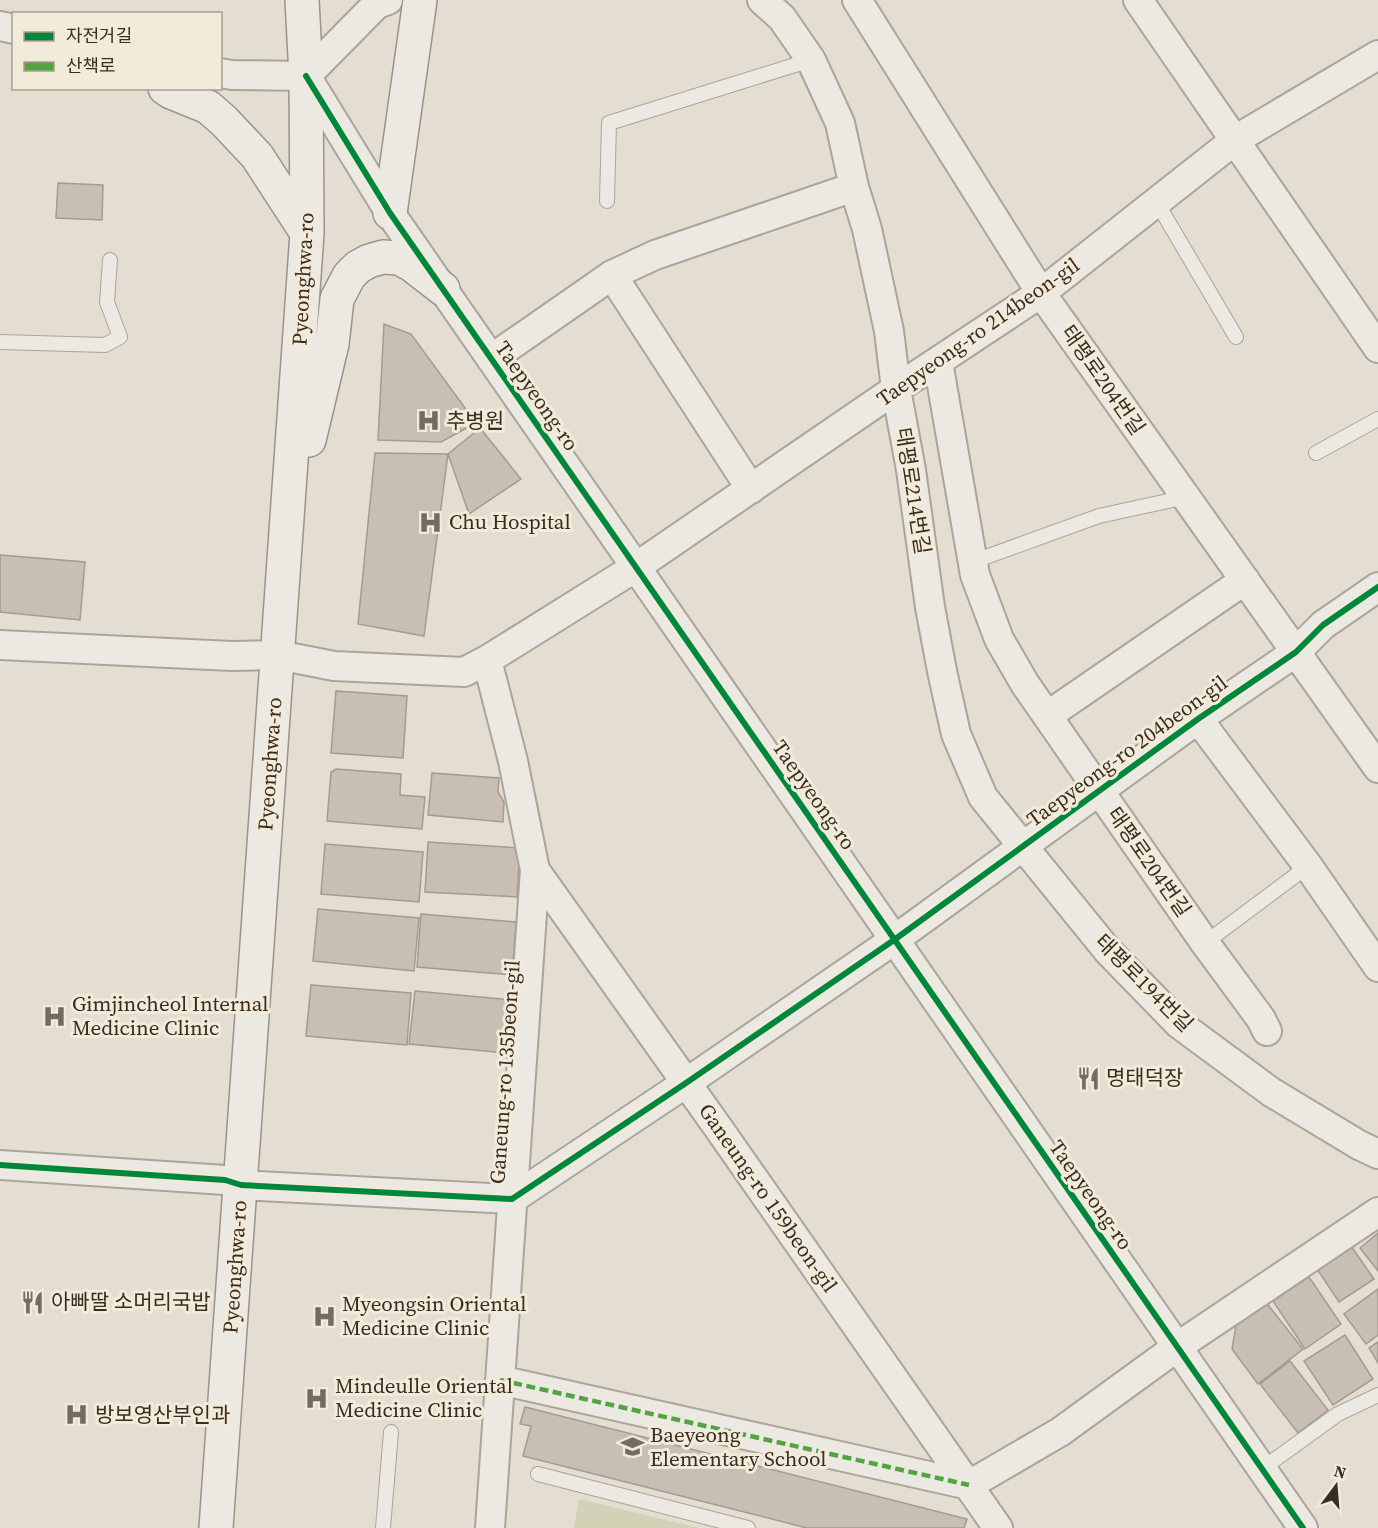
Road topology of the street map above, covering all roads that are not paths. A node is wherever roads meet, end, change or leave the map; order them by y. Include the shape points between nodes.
1 (302, 0) edge
2 (388, 0) edge
3 (420, 0) edge
4 (762, 0) edge
5 (857, 0) edge
6 (1138, 0) edge
7 (1378, 55) edge
8 (811, 60) junction
9 (222, 74) edge
10 (306, 76) junction
11 (168, 90) edge
12 (1235, 140) junction
13 (855, 187) junction
14 (608, 201) dead end
15 (1156, 201) junction
16 (390, 213) junction
17 (308, 234) junction
18 (111, 260) dead end
19 (612, 275) junction
20 (443, 289) junction
21 (1041, 293) junction
22 (1236, 337) dead end
23 (0, 342) edge
24 (1378, 348) edge
25 (491, 359) junction
26 (938, 362) junction
27 (896, 389) junction
28 (1378, 419) edge
29 (1316, 453) dead end
30 (751, 489) junction
31 (1186, 497) junction
32 (287, 529) junction
33 (972, 562) junction
34 (636, 567) junction
35 (1245, 580) junction
36 (1378, 587) edge
37 (0, 645) edge
38 (1296, 652) junction
39 (278, 655) junction
40 (487, 660) junction
41 (1047, 716) junction
42 (1198, 719) junction
43 (1377, 764) edge
44 (1100, 791) junction
45 (1022, 846) junction
46 (1308, 866) junction
47 (535, 870) junction
48 (894, 940) junction
49 (1205, 943) junction
50 (1378, 967) edge
51 (1267, 1031) dead end
52 (686, 1083) junction
53 (1378, 1154) edge
54 (0, 1165) edge
55 (241, 1185) junction
56 (513, 1199) junction
57 (1378, 1212) edge
58 (1177, 1347) junction
59 (500, 1380) junction
60 (1378, 1395) edge
61 (390, 1432) dead end
62 (1262, 1469) junction
63 (538, 1474) dead end
64 (969, 1485) junction
65 (216, 1528) edge
66 (383, 1528) edge
67 (490, 1528) edge
68 (748, 1528) edge
69 (997, 1528) edge
70 (1303, 1528) edge

1 - 10 main road, Pyeonghwa-ro
2 - 10 street via 377,4
3 - 16 main road
4 - 8 street, 태평로214번길 via 782,18
5 - 21 street
6 - 12 street
7 - 12 street, Taepyeong-ro 214beon-gil
8 - 13 street, 태평로214번길 via 840,123
8 - 14 lane via 609,123
9 - 10 street
10 - 16 street, Taepyeong-ro
10 - 17 main road, Pyeonghwa-ro
11 - 17 main road via 208,107 224,121 257,156
12 - 15 street, Taepyeong-ro 214beon-gil
12 - 24 street
13 - 19 street via 655,255
13 - 27 street, 태평로214번길 via 889,331
15 - 21 street, Taepyeong-ro 214beon-gil
15 - 22 lane
16 - 20 street, Taepyeong-ro
17 - 32 main road, Pyeonghwa-ro
18 - 23 lane via 107,302 120,337 105,345
19 - 25 street
19 - 30 street
20 - 25 street, Taepyeong-ro
20 - 32 main road via 399,258 369,261 349,276 337,299 332,344
21 - 26 street, Taepyeong-ro 214beon-gil
21 - 31 street, 태평로204번길
25 - 34 street, Taepyeong-ro
26 - 27 street, Taepyeong-ro 214beon-gil
26 - 33 street, 태평로204번길
27 - 30 street, Taepyeong-ro 214beon-gil
27 - 45 street, 태평로214번길 via 930,608 956,734 983,797
28 - 29 lane
30 - 34 street, Taepyeong-ro 214beon-gil
31 - 33 lane via 1099,516
31 - 35 street, 태평로204번길
32 - 39 main road, Pyeonghwa-ro
33 - 41 street, 태평로204번길 via 999,639
34 - 40 street, Taepyeong-ro 214beon-gil
34 - 48 street, Taepyeong-ro
35 - 38 street, 태평로204번길
35 - 41 street
36 - 38 street, Taepyeong-ro 204beon-gil via 1323,625
37 - 39 street, Taepyeong-ro 214beon-gil
38 - 42 street, Taepyeong-ro 204beon-gil
38 - 43 street
39 - 40 street, Taepyeong-ro 214beon-gil via 334,666 464,672
39 - 55 main road, Pyeonghwa-ro
40 - 47 street, Ganeung-ro 159beon-gil
41 - 44 street, 태평로204번길
42 - 44 street, Taepyeong-ro 204beon-gil
42 - 46 street
44 - 45 street, Taepyeong-ro 204beon-gil
44 - 49 street, 태평로204번길
45 - 48 street, Taepyeong-ro 204beon-gil
45 - 53 street, 태평로194번길 via 1108,951 1179,1024 1271,1092
46 - 49 lane
46 - 50 street
47 - 52 street, Ganeung-ro 159beon-gil
47 - 56 street, Ganeung-ro 135beon-gil
48 - 52 street, Taepyeong-ro 204beon-gil
48 - 58 street, Taepyeong-ro
49 - 51 street, 태평로204번길
52 - 56 street, Taepyeong-ro 204beon-gil
52 - 64 street, Ganeung-ro 159beon-gil
54 - 55 street via 225,1180
55 - 56 street
55 - 65 main road, Pyeonghwa-ro
56 - 59 street, Ganeung-ro 135beon-gil
57 - 58 street
58 - 62 street, Taepyeong-ro
58 - 64 street via 1060,1432
59 - 64 street
59 - 67 street, Ganeung-ro 135beon-gil
60 - 62 lane via 1338,1414
61 - 66 lane
62 - 70 street, Taepyeong-ro
63 - 68 lane
64 - 69 street, Ganeung-ro 159beon-gil

